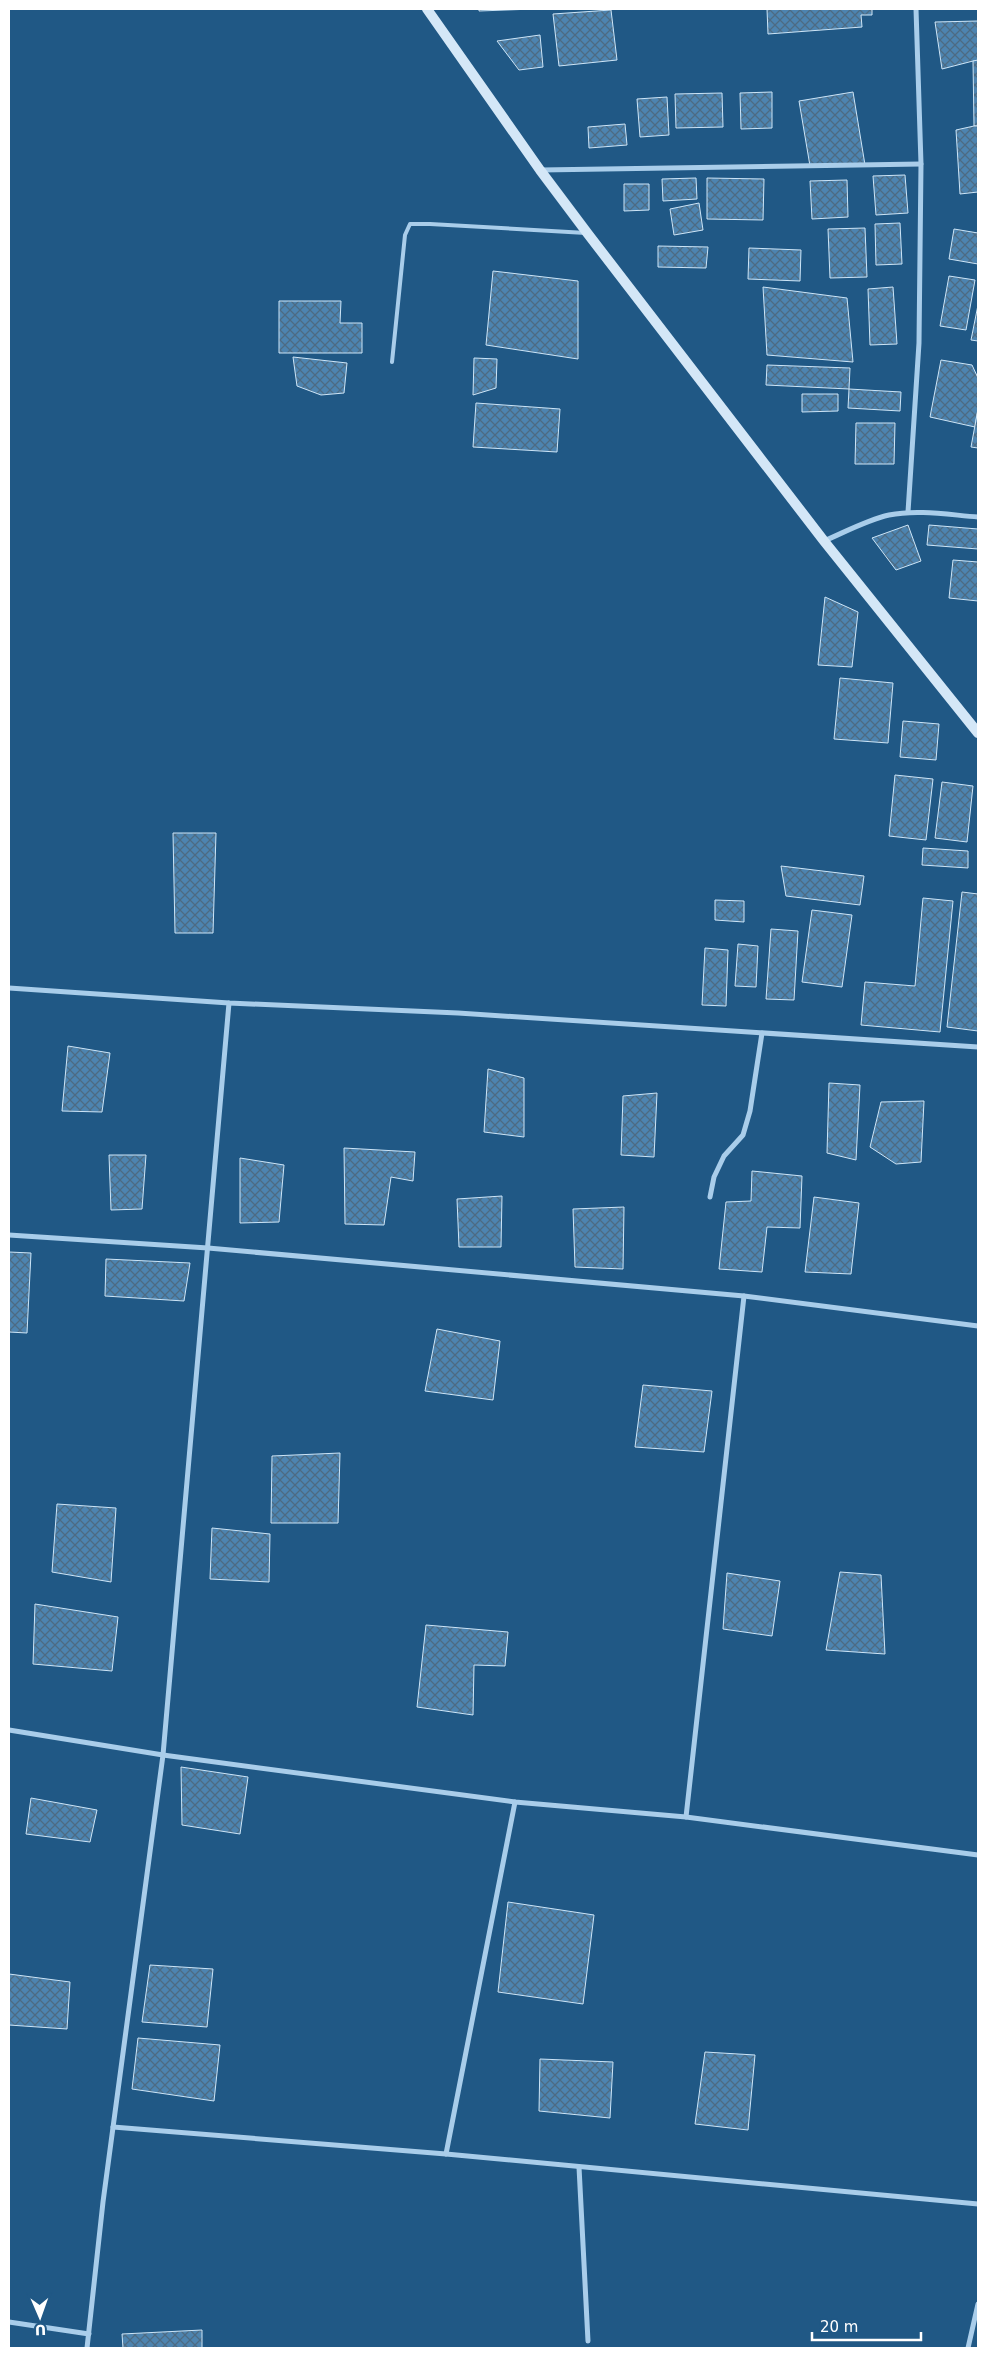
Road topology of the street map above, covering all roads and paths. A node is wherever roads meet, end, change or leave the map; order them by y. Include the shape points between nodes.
1 (427, 9) edge
2 (916, 9) edge
3 (921, 164) junction
4 (540, 170) junction
5 (588, 234) junction
6 (392, 362) dead end
7 (908, 512) junction
8 (978, 517) edge
9 (824, 541) junction
10 (978, 733) edge
11 (9, 988) edge
12 (229, 1003) junction
13 (762, 1033) junction
14 (978, 1047) edge
15 (710, 1197) dead end
16 (9, 1235) edge
17 (208, 1248) junction
18 (744, 1296) junction
19 (978, 1326) edge
20 (9, 1730) edge
21 (162, 1754) junction
22 (515, 1802) junction
23 (686, 1817) junction
24 (978, 1855) edge
25 (113, 2127) junction
26 (446, 2154) junction
27 (579, 2167) junction
28 (978, 2204) edge
29 (978, 2304) edge
30 (9, 2322) edge
31 (89, 2334) junction
32 (588, 2342) dead end
33 (87, 2348) edge
34 (968, 2348) edge

1 - 4 street
2 - 3 street
3 - 4 street
3 - 7 street via 919,343
4 - 5 street
5 - 6 lane via 410,224 405,235
5 - 9 street
7 - 8 street
7 - 9 street via 875,519
9 - 10 street
11 - 12 street
12 - 13 street via 458,1013
12 - 17 street
13 - 14 street
13 - 15 street via 743,1135 724,1156 714,1177
16 - 17 street
17 - 18 street
17 - 21 street
18 - 19 street
18 - 23 street
20 - 21 street
21 - 22 street
21 - 25 street
22 - 23 street
22 - 26 street
23 - 24 street
25 - 26 street
25 - 31 street
26 - 27 street
27 - 28 street
27 - 32 street
29 - 34 street
30 - 31 street
31 - 33 street

